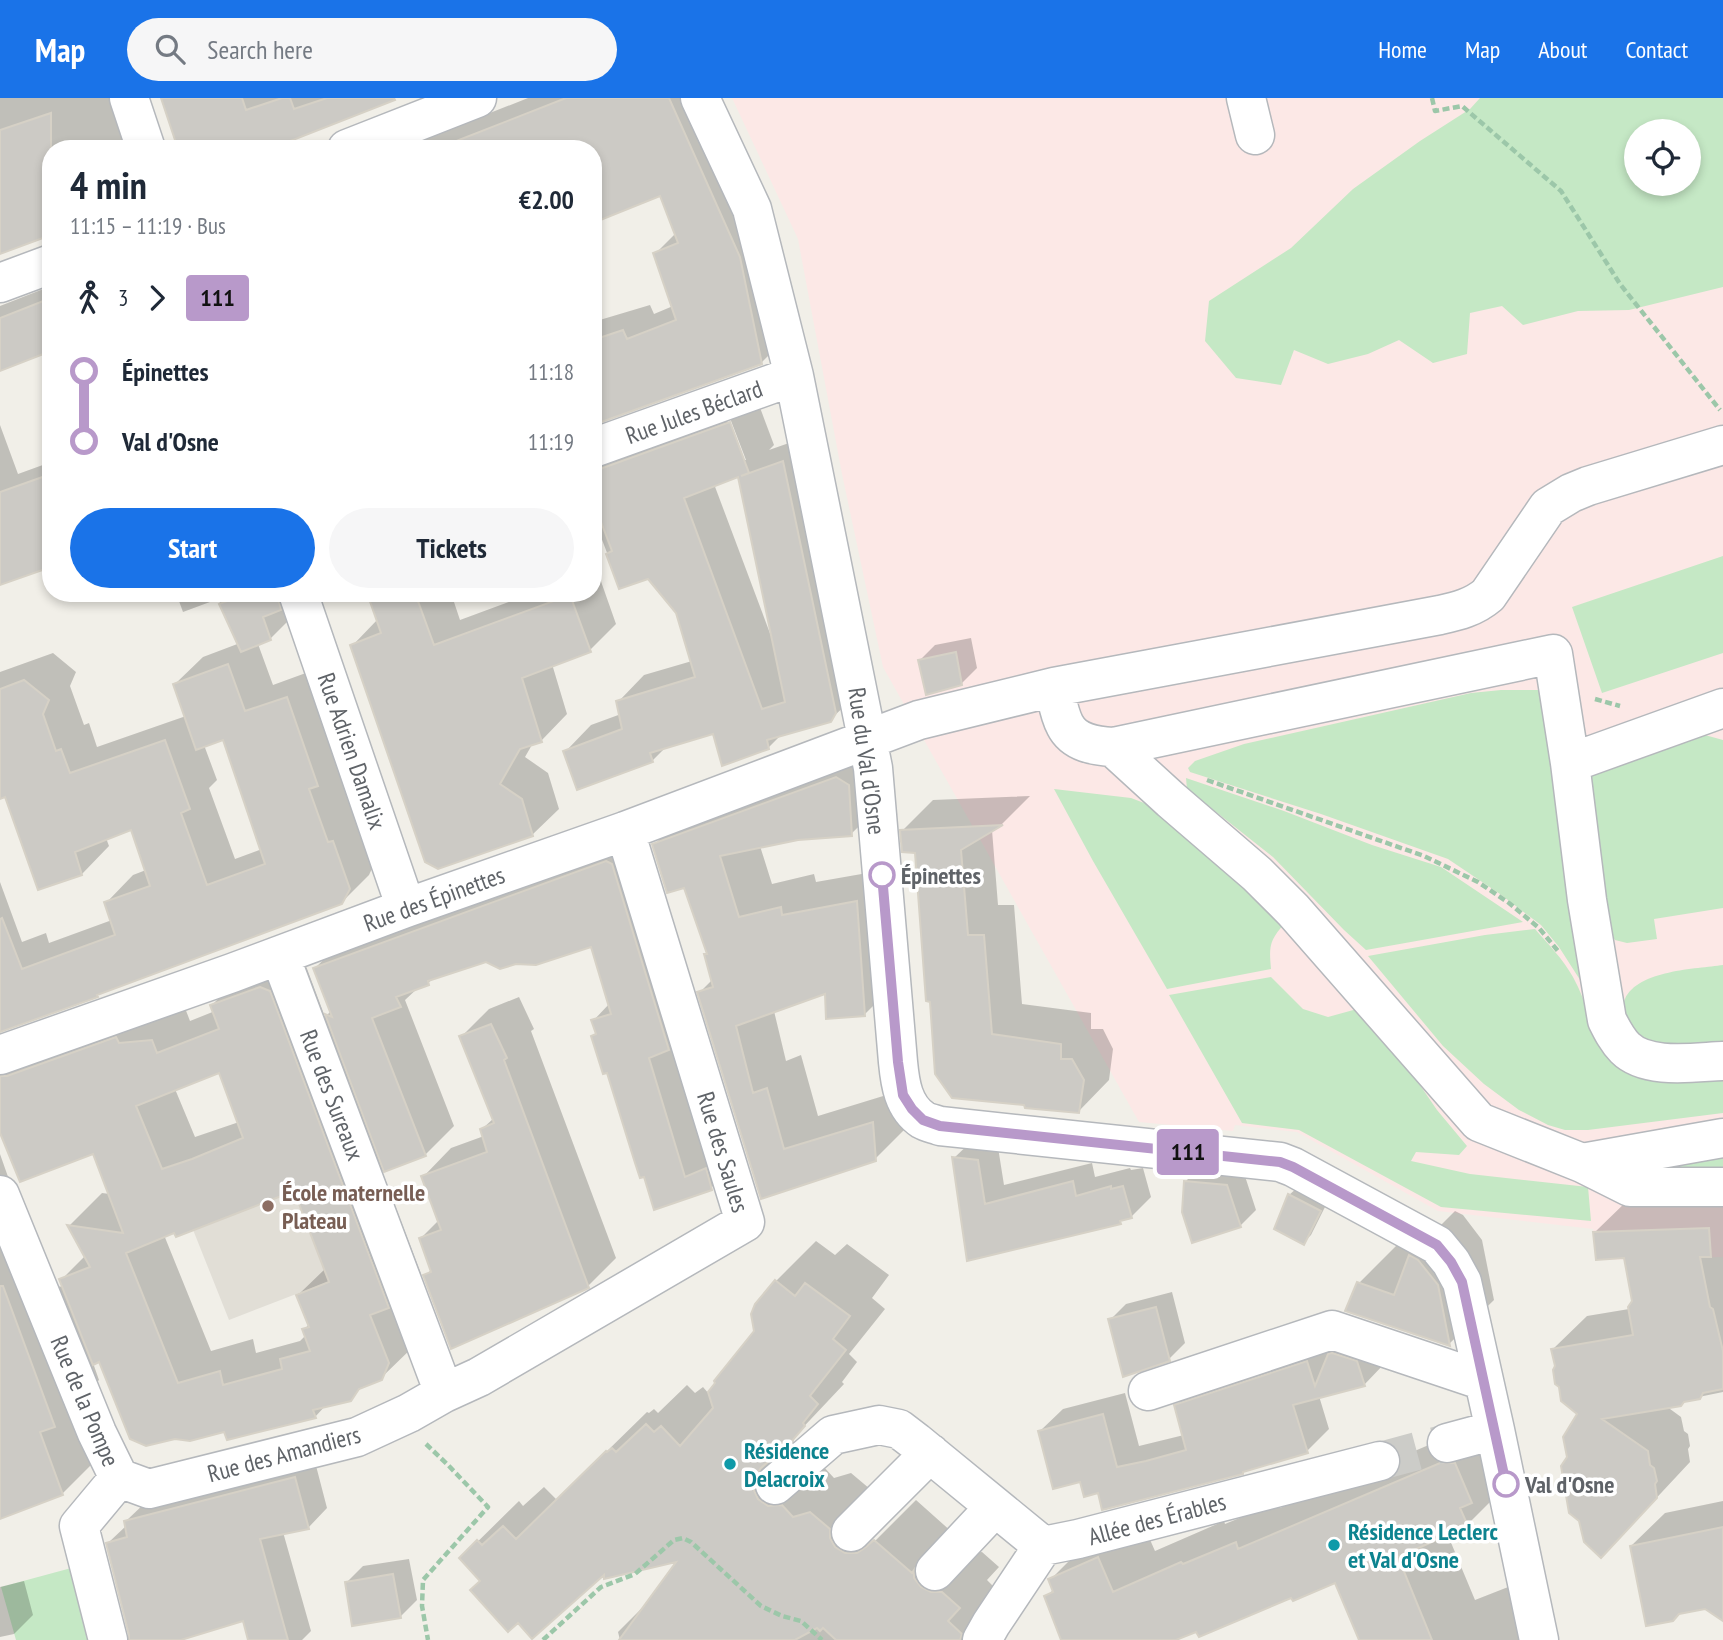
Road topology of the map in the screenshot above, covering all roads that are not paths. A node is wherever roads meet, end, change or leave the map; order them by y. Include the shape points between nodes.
1 (129, 98) edge
2 (477, 98) edge
3 (700, 98) edge
4 (1246, 98) edge
5 (1255, 135) dead end
6 (143, 140) edge
7 (369, 140) edge
8 (42, 268) edge
9 (0, 284) edge
10 (794, 376) junction
11 (602, 445) edge
12 (1723, 445) edge
13 (301, 602) edge
14 (1054, 687) junction
15 (1723, 708) edge
16 (868, 739) junction
17 (1113, 747) junction
18 (1570, 763) junction
19 (625, 831) junction
20 (406, 908) junction
21 (280, 956) junction
22 (0, 1055) edge
23 (1723, 1061) edge
24 (1723, 1139) edge
25 (1582, 1163) junction
26 (1723, 1187) edge
27 (0, 1195) edge
28 (1484, 1381) junction
29 (1148, 1391) dead end
30 (444, 1392) junction
31 (1495, 1430) junction
32 (1447, 1443) tunnel mouth
33 (930, 1453) junction
34 (1380, 1461) tunnel mouth
35 (119, 1478) junction
36 (775, 1485) dead end
37 (995, 1507) junction
38 (850, 1532) dead end
39 (1043, 1546) junction
40 (935, 1571) dead end
41 (108, 1640) edge
42 (982, 1640) edge
43 (1539, 1640) edge

1 - 6 street
2 - 7 street
3 - 10 street, Rue du Val d'Osne via 752,209
4 - 5 street
8 - 9 street
10 - 11 street, Rue Jules Béclard
10 - 16 street, Rue du Val d'Osne
12 - 14 street, Rue des Épinettes via 1588,486 1558,500 1488,595 1463,610
13 - 20 street, Rue Adrien Damalix
14 - 16 street, Rue des Épinettes via 919,720
14 - 17 street via 1065,726 1093,746
15 - 18 street
16 - 19 street, Rue des Épinettes
16 - 28 street, Rue du Val d'Osne via 898,1062 903,1095 912,1109 923,1120 940,1126 1265,1159 1293,1167 1437,1245 1462,1282
17 - 18 street via 1553,654
17 - 25 street via 1301,917 1479,1122
18 - 23 street via 1602,996 1614,1034 1641,1058 1662,1063
19 - 20 street, Rue des Épinettes
19 - 30 street, Rue des Saules via 745,1222 479,1377
20 - 21 street, Rue des Épinettes
21 - 22 street, Rue des Épinettes
21 - 30 street, Rue des Sureaux
24 - 25 street
25 - 26 street via 1630,1187
27 - 35 street, Rue de la Pompe
28 - 29 street via 1332,1331
28 - 31 street, Rue du Val d'Osne
30 - 35 street, Rue des Amandiers via 357,1437 149,1489
31 - 32 street
31 - 43 street, Rue du Val d'Osne
33 - 36 street via 899,1429 878,1425 856,1429 833,1435
33 - 37 street
33 - 38 street
34 - 39 street, Allée des Érables
35 - 41 street, Rue de la Pompe via 79,1526
37 - 39 street
37 - 40 street
39 - 42 street

